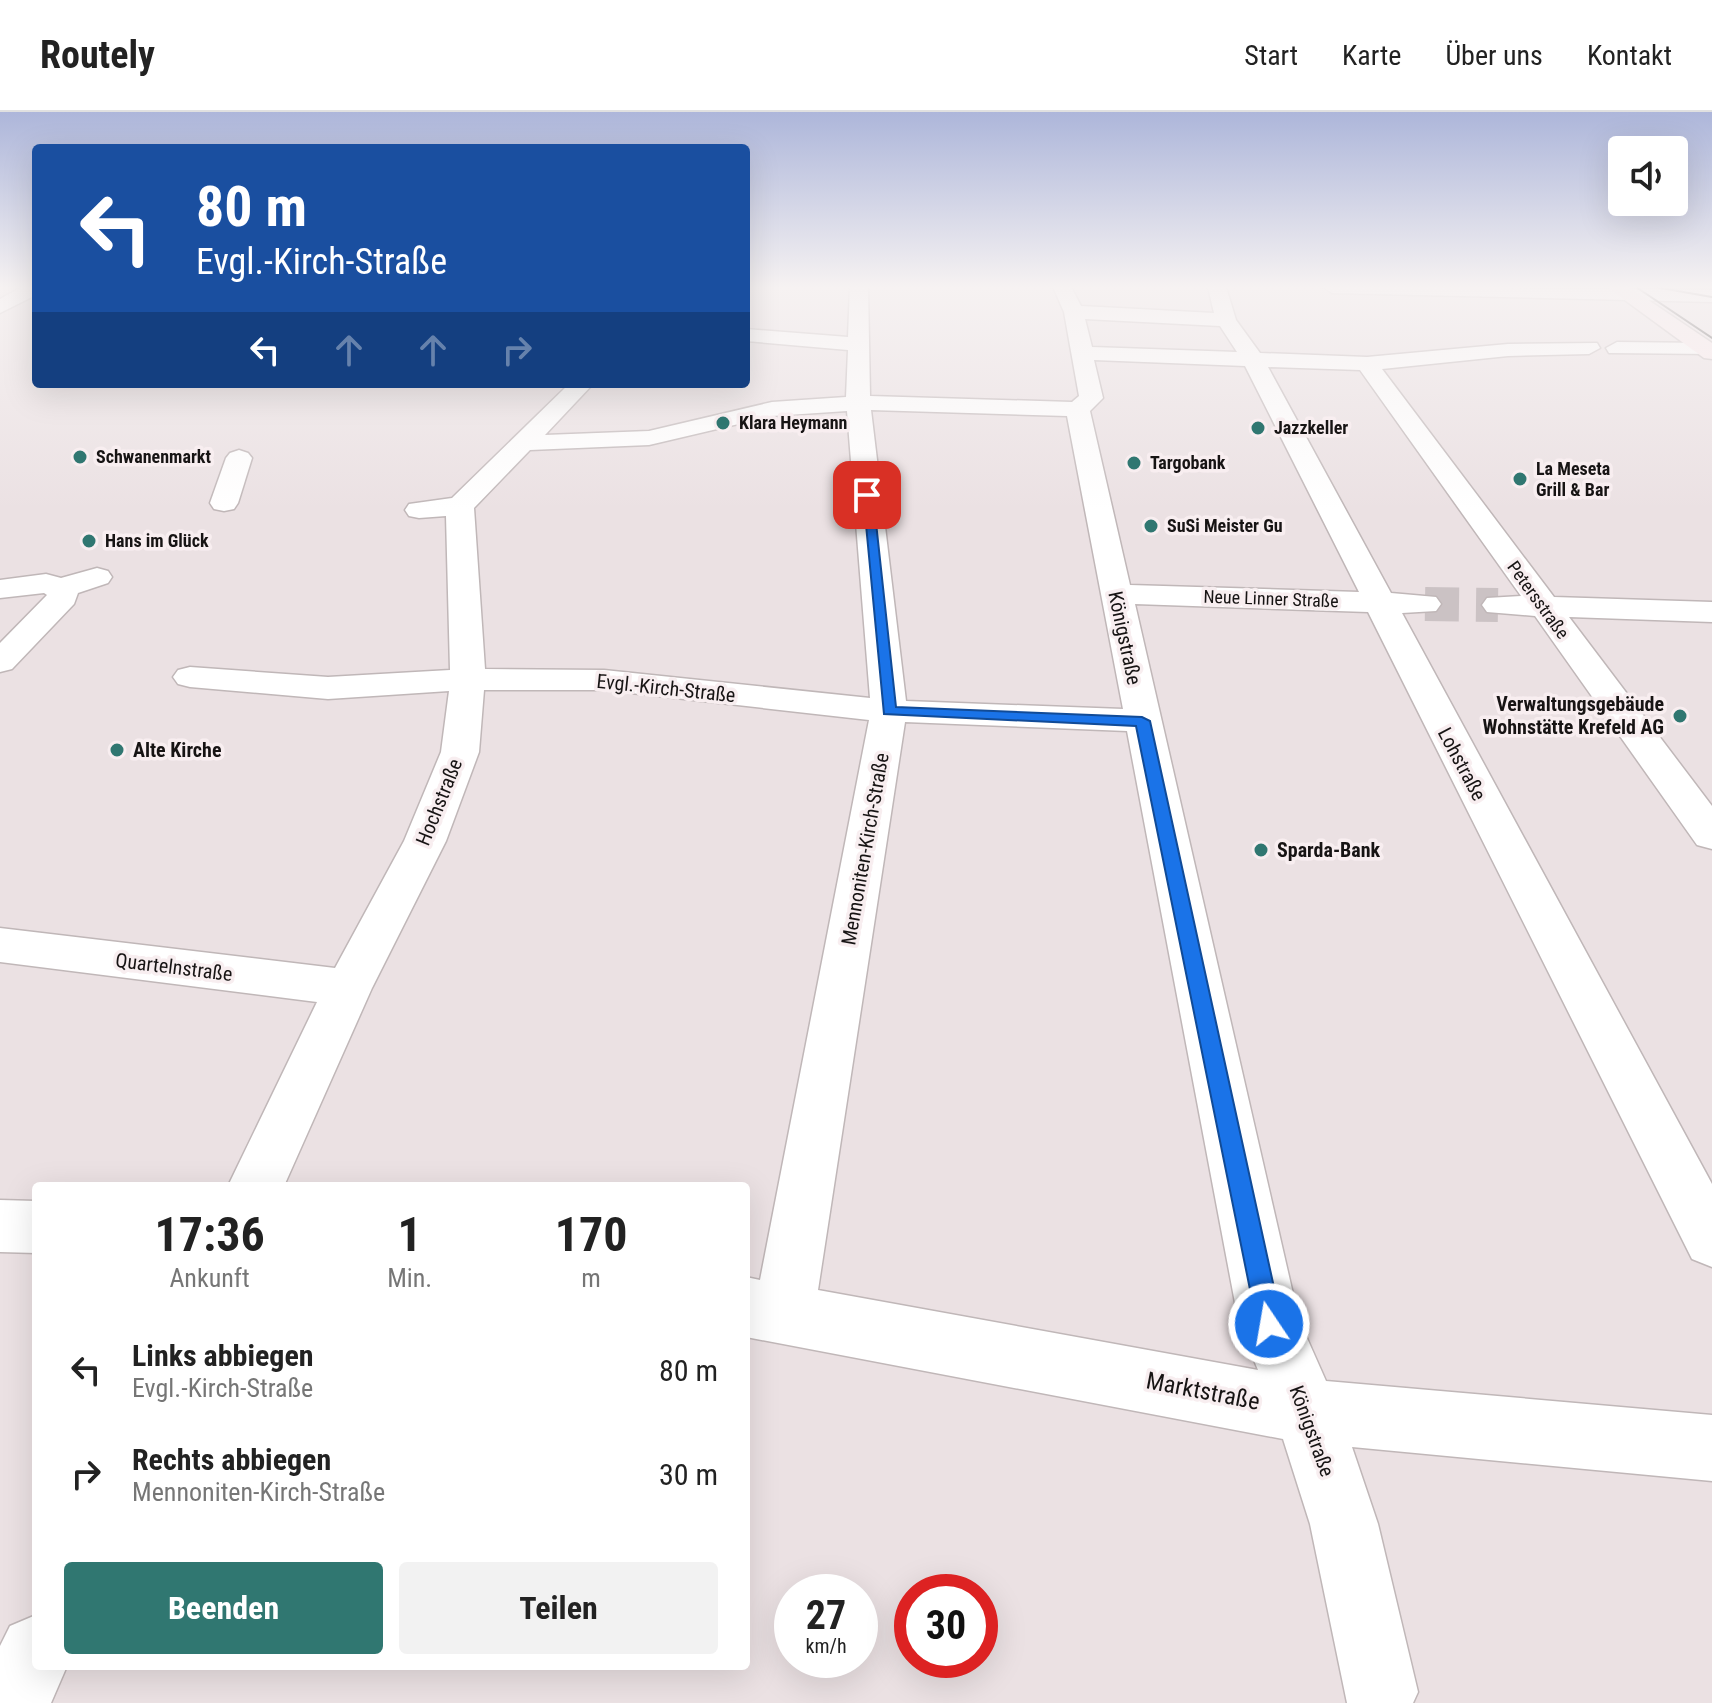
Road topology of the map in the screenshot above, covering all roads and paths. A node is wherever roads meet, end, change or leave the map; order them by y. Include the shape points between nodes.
1 (857, 361) edge
2 (1084, 361) edge
3 (1254, 361) edge
4 (1263, 361) edge
5 (1395, 361) edge
6 (1367, 364) junction
7 (578, 388) edge
8 (858, 403) junction
9 (1078, 409) junction
10 (525, 443) junction
11 (239, 458) dead end
12 (224, 503) dead end
13 (460, 506) junction
14 (419, 510) dead end
15 (97, 577) dead end
16 (61, 588) junction
17 (0, 589) edge
18 (1116, 594) junction
19 (1377, 602) junction
20 (1425, 604) tunnel mouth
21 (1498, 605) tunnel mouth
22 (1542, 606) junction
23 (1712, 612) edge
24 (0, 662) edge
25 (190, 677) dead end
26 (468, 679) junction
27 (889, 711) junction
28 (1142, 721) junction
29 (1712, 835) edge
30 (0, 945) edge
31 (348, 988) junction
32 (258, 1182) edge
33 (1712, 1240) edge
34 (765, 1310) edge
35 (1307, 1411) junction
36 (1712, 1448) edge
37 (32, 1660) edge
38 (1380, 1692) dead end
39 (12, 1703) edge

1 - 8 street, Mennoniten-Kirch-Straße
2 - 9 street, Königstraße via 1091,398
3 - 19 street, Lohstraße
4 - 6 street
5 - 6 street
6 - 22 street, Petersstraße
7 - 10 street
8 - 9 street
8 - 10 street via 772,409 649,438
8 - 27 street, Mennoniten-Kirch-Straße
9 - 18 street, Königstraße
10 - 13 street
11 - 12 street
13 - 14 street
13 - 26 street, Hochstraße
15 - 16 street
16 - 17 street via 46,583
16 - 24 street via 63,597
18 - 19 street, Neue Linner Straße
18 - 28 street, Königstraße
19 - 20 street, Neue Linner Straße
19 - 33 street, Lohstraße
21 - 22 street
22 - 23 street
22 - 29 street, Petersstraße
25 - 26 street, Evgl.-Kirch-Straße via 328,688
26 - 27 street, Evgl.-Kirch-Straße via 604,680
26 - 31 street, Hochstraße via 460,752 425,841
27 - 28 street, Evgl.-Kirch-Straße
27 - 34 street, Mennoniten-Kirch-Straße
28 - 35 street, Königstraße via 1269,1324
30 - 31 street, Quartelnstraße
31 - 32 street, Hochstraße
34 - 35 street, Marktstraße
35 - 36 street, Marktstraße
35 - 38 street, Königstraße via 1344,1524
37 - 39 street

